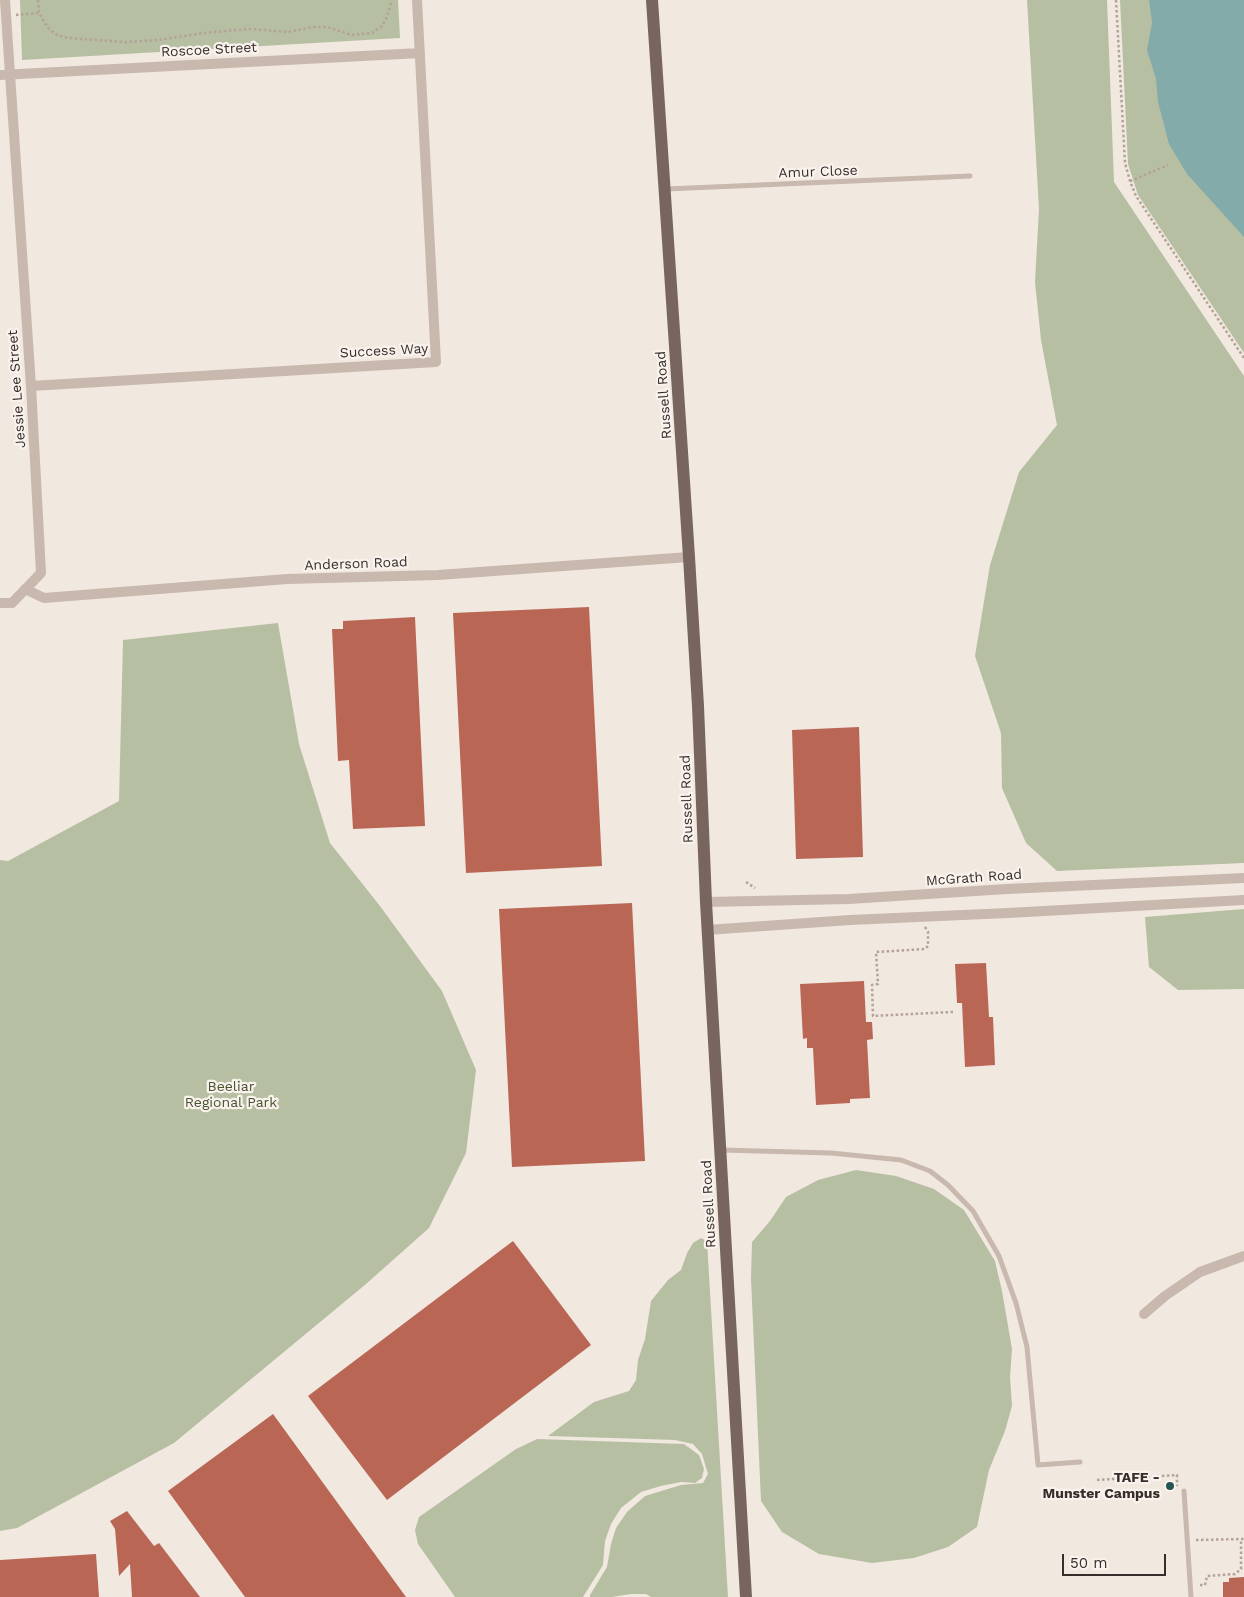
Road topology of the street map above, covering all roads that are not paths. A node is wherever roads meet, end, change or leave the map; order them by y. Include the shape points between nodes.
1 (5, 0) edge
2 (417, 0) edge
3 (652, 0) edge
4 (420, 53) junction
5 (5, 75) edge
6 (970, 176) dead end
7 (666, 189) junction
8 (31, 386) junction
9 (689, 556) junction
10 (25, 589) junction
11 (0, 604) edge
12 (1244, 878) edge
13 (1244, 900) edge
14 (706, 902) junction
15 (707, 930) junction
16 (721, 1150) junction
17 (1244, 1256) edge
18 (1144, 1314) dead end
19 (1080, 1462) dead end
20 (1181, 1493) road end
21 (746, 1597) edge
22 (1191, 1597) edge

1 - 5 street, Jessie Lee Street
2 - 4 street, Success Way
3 - 7 main road, Russell Road
4 - 5 street, Roscoe Street
4 - 8 street, Success Way via 436,362
5 - 8 street, Jessie Lee Street
6 - 7 lane, Amur Close
7 - 9 main road, Russell Road
8 - 10 street, Jessie Lee Street via 41,573
9 - 10 street, Anderson Road via 438,575 287,579 44,598
9 - 14 main road, Russell Road
10 - 11 street, Jessie Lee Street via 12,603
12 - 14 street, McGrath Road via 849,899
13 - 15 street
14 - 15 main road, Russell Road
15 - 16 main road, Russell Road
16 - 19 lane via 831,1152 901,1160 930,1171 948,1185 973,1211 999,1256 1016,1303 1026,1347 1038,1465
16 - 21 main road, Russell Road
17 - 18 street via 1200,1272
20 - 22 lane

